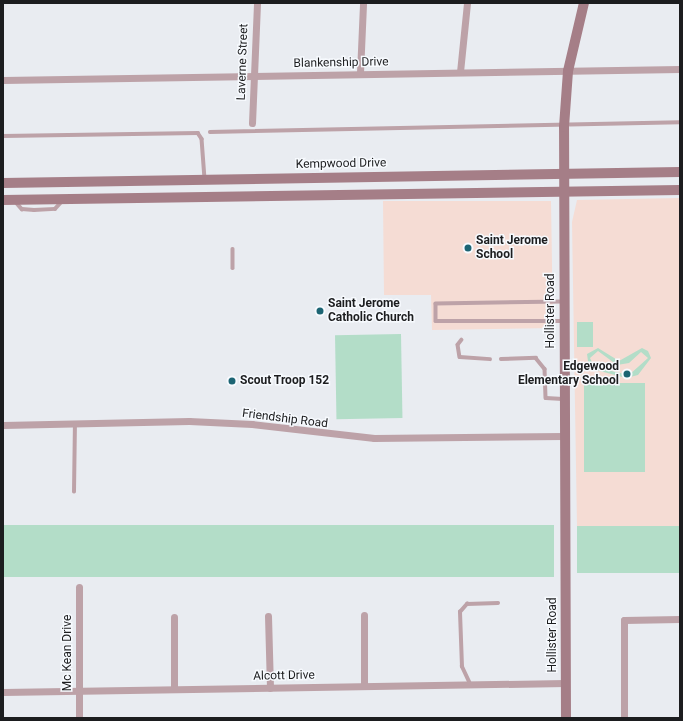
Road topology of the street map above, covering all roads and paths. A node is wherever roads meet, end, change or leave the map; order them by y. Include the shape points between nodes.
1 (257, 3) edge
2 (363, 3) edge
3 (466, 3) edge
4 (584, 3) edge
5 (680, 67) edge
6 (568, 71) junction
7 (460, 72) junction
8 (360, 73) junction
9 (253, 76) junction
10 (3, 80) edge
11 (680, 122) edge
12 (252, 123) dead end
13 (564, 126) junction
14 (210, 132) dead end
15 (3, 136) edge
16 (680, 172) edge
17 (566, 174) junction
18 (434, 176) junction
19 (274, 178) junction
20 (205, 180) junction
21 (77, 182) junction
22 (3, 183) edge
23 (680, 190) edge
24 (564, 191) junction
25 (433, 193) junction
26 (273, 197) junction
27 (3, 200) edge
28 (75, 200) junction
29 (233, 249) dead end
30 (233, 268) dead end
31 (564, 302) junction
32 (564, 321) junction
33 (462, 340) dead end
34 (490, 359) dead end
35 (501, 359) dead end
36 (564, 399) junction
37 (75, 424) junction
38 (3, 425) edge
39 (564, 436) junction
40 (74, 492) dead end
41 (79, 587) dead end
42 (498, 603) dead end
43 (364, 615) dead end
44 (268, 616) dead end
45 (174, 618) dead end
46 (680, 619) edge
47 (566, 683) junction
48 (470, 684) junction
49 (364, 686) junction
50 (174, 688) junction
51 (270, 688) junction
52 (79, 690) junction
53 (3, 692) edge
54 (80, 718) edge
55 (566, 718) edge
56 (624, 718) edge

1 - 9 street, Laverne Street
2 - 8 street
3 - 7 street
4 - 6 main road, Hollister Road
5 - 6 street, Blankenship Drive
6 - 7 street, Blankenship Drive
6 - 13 main road, Hollister Road
7 - 8 street, Blankenship Drive
8 - 9 street, Blankenship Drive
9 - 10 street, Blankenship Drive
9 - 12 street, Laverne Street
11 - 13 lane
13 - 14 lane
13 - 17 main road, Hollister Road
15 - 20 lane via 198,133 202,139
16 - 17 main road, Kempwood Drive
17 - 18 main road, Kempwood Drive
17 - 24 main road, Hollister Road
18 - 19 main road, Kempwood Drive
18 - 25 main road
19 - 20 main road, Kempwood Drive
19 - 26 main road
20 - 21 main road, Kempwood Drive
21 - 22 main road, Kempwood Drive
21 - 28 main road
23 - 24 main road
24 - 25 main road
24 - 31 main road, Hollister Road
25 - 26 main road
26 - 28 main road
27 - 28 main road
29 - 30 lane
31 - 32 main road, Hollister Road
31 - 32 lane via 436,304 436,321
32 - 36 main road, Hollister Road
33 - 34 lane via 458,345 460,357
35 - 36 lane via 536,358 545,369 546,398
36 - 39 main road, Hollister Road
37 - 38 street, Friendship Road
37 - 39 street, Friendship Road via 189,421 252,424 374,438
37 - 40 lane
39 - 47 main road, Hollister Road
41 - 52 street, Mc Kean Drive
42 - 48 lane via 467,604 460,612 462,667
43 - 49 street
44 - 51 street
45 - 50 street
46 - 56 street via 624,620
47 - 48 street, Alcott Drive
47 - 55 main road, Hollister Road
48 - 49 street, Alcott Drive
49 - 51 street, Alcott Drive
50 - 51 street, Alcott Drive
50 - 52 street, Alcott Drive
52 - 53 street, Alcott Drive
52 - 54 street, Mc Kean Drive

